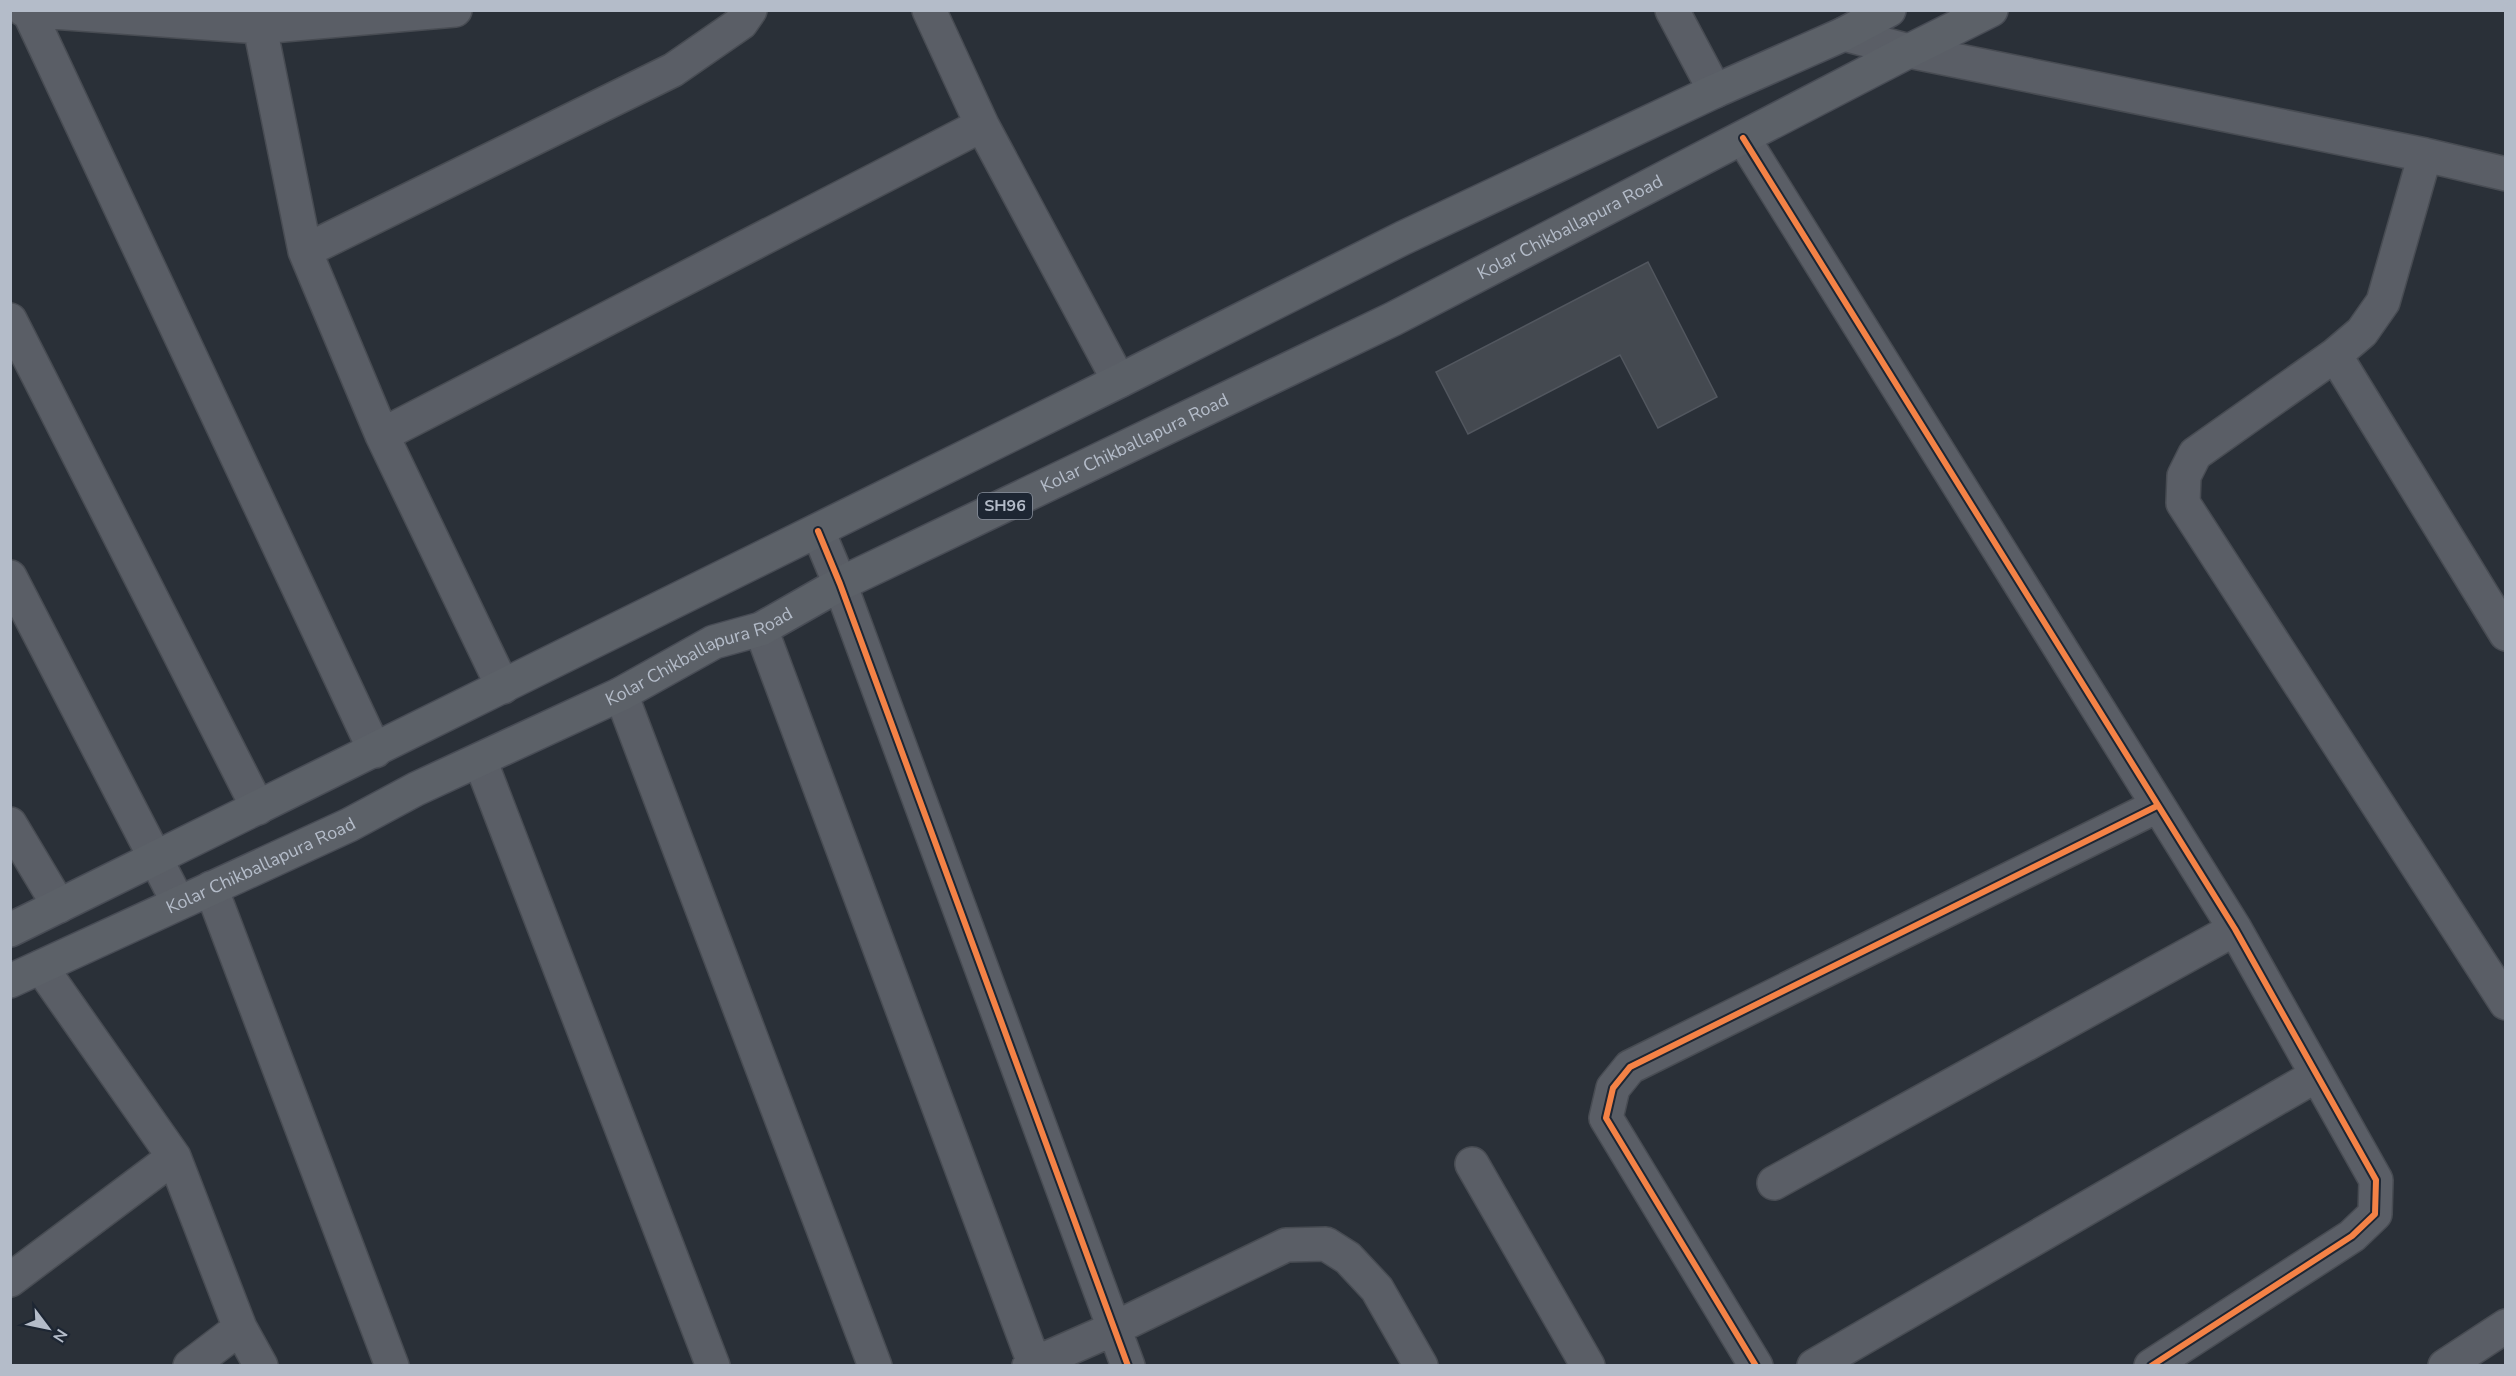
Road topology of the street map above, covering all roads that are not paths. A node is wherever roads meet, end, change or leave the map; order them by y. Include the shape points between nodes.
1 (24, 10) edge
2 (455, 10) edge
3 (750, 10) edge
4 (929, 10) edge
5 (1672, 10) edge
6 (1889, 10) edge
7 (1991, 10) edge
8 (28, 11) edge
9 (114, 13) edge
10 (337, 16) edge
11 (261, 27) junction
12 (1844, 34) junction
13 (1909, 51) junction
14 (1715, 91) junction
15 (982, 125) junction
16 (1743, 138) junction
17 (2426, 155) junction
18 (2505, 174) edge
19 (305, 251) junction
20 (10, 320) edge
21 (2335, 355) junction
22 (1119, 381) junction
23 (382, 435) junction
24 (818, 531) junction
25 (10, 577) edge
26 (840, 584) junction
27 (761, 629) junction
28 (2505, 634) edge
29 (503, 687) junction
30 (621, 694) junction
31 (375, 751) junction
32 (480, 760) junction
33 (2157, 806) junction
34 (258, 808) junction
35 (10, 824) edge
36 (154, 859) junction
37 (211, 888) junction
38 (178, 903) junction
39 (59, 906) junction
40 (2235, 929) junction
41 (10, 930) edge
42 (41, 967) junction
43 (10, 981) edge
44 (2505, 1004) edge
45 (2317, 1075) junction
46 (174, 1157) junction
47 (1472, 1164) dead end
48 (1774, 1183) dead end
49 (10, 1281) edge
50 (2505, 1326) edge
51 (240, 1328) junction
52 (1113, 1329) junction
53 (1580, 1362) edge
54 (1031, 1364) edge
55 (190, 1365) edge
56 (261, 1365) edge
57 (392, 1365) edge
58 (713, 1365) edge
59 (875, 1365) edge
60 (1128, 1365) edge
61 (1421, 1365) edge
62 (1756, 1365) edge
63 (1814, 1365) edge
64 (2151, 1365) edge
65 (2445, 1365) edge

1 - 8 street
2 - 10 street
3 - 19 street via 741,23 673,70
4 - 15 street
5 - 14 street
6 - 12 main road
7 - 13 main road, Kolar Chikballapura Road / SH96
8 - 9 street
8 - 31 street
9 - 11 street
10 - 11 street
11 - 19 street
12 - 13 street
12 - 14 main road
13 - 16 main road, Kolar Chikballapura Road / SH96
13 - 17 street
14 - 22 main road via 1404,238
15 - 22 street
15 - 23 street
16 - 26 main road, Kolar Chikballapura Road / SH96 via 1393,319
16 - 33 street
17 - 18 street
17 - 21 street via 2383,302 2362,332
19 - 23 street
20 - 34 street
21 - 28 street
21 - 44 street via 2195,454 2184,476 2183,503
22 - 24 main road
23 - 29 street
24 - 26 street
24 - 29 main road
25 - 36 street
26 - 27 main road, Kolar Chikballapura Road / SH96
26 - 52 street
27 - 30 main road, Kolar Chikballapura Road / SH96 via 714,642
27 - 54 street
29 - 31 main road
30 - 32 main road, Kolar Chikballapura Road / SH96
30 - 59 street
31 - 34 main road
32 - 37 main road, Kolar Chikballapura Road / SH96
32 - 58 street
33 - 40 street
33 - 62 street via 1630,1066 1613,1088 1606,1118
34 - 36 main road
35 - 39 street
36 - 38 street
36 - 39 main road
37 - 38 main road, Kolar Chikballapura Road / SH96
37 - 57 street
38 - 42 main road, Kolar Chikballapura Road / SH96
39 - 41 main road
40 - 45 street
40 - 48 street
42 - 43 main road, Kolar Chikballapura Road / SH96
42 - 46 street
45 - 63 street
45 - 64 street via 2376,1180 2375,1214 2352,1236
46 - 49 street
46 - 51 street
47 - 53 street
50 - 65 street
51 - 55 street
51 - 56 street
52 - 54 street
52 - 60 street
52 - 61 street via 1286,1245 1326,1244 1348,1258 1377,1289

